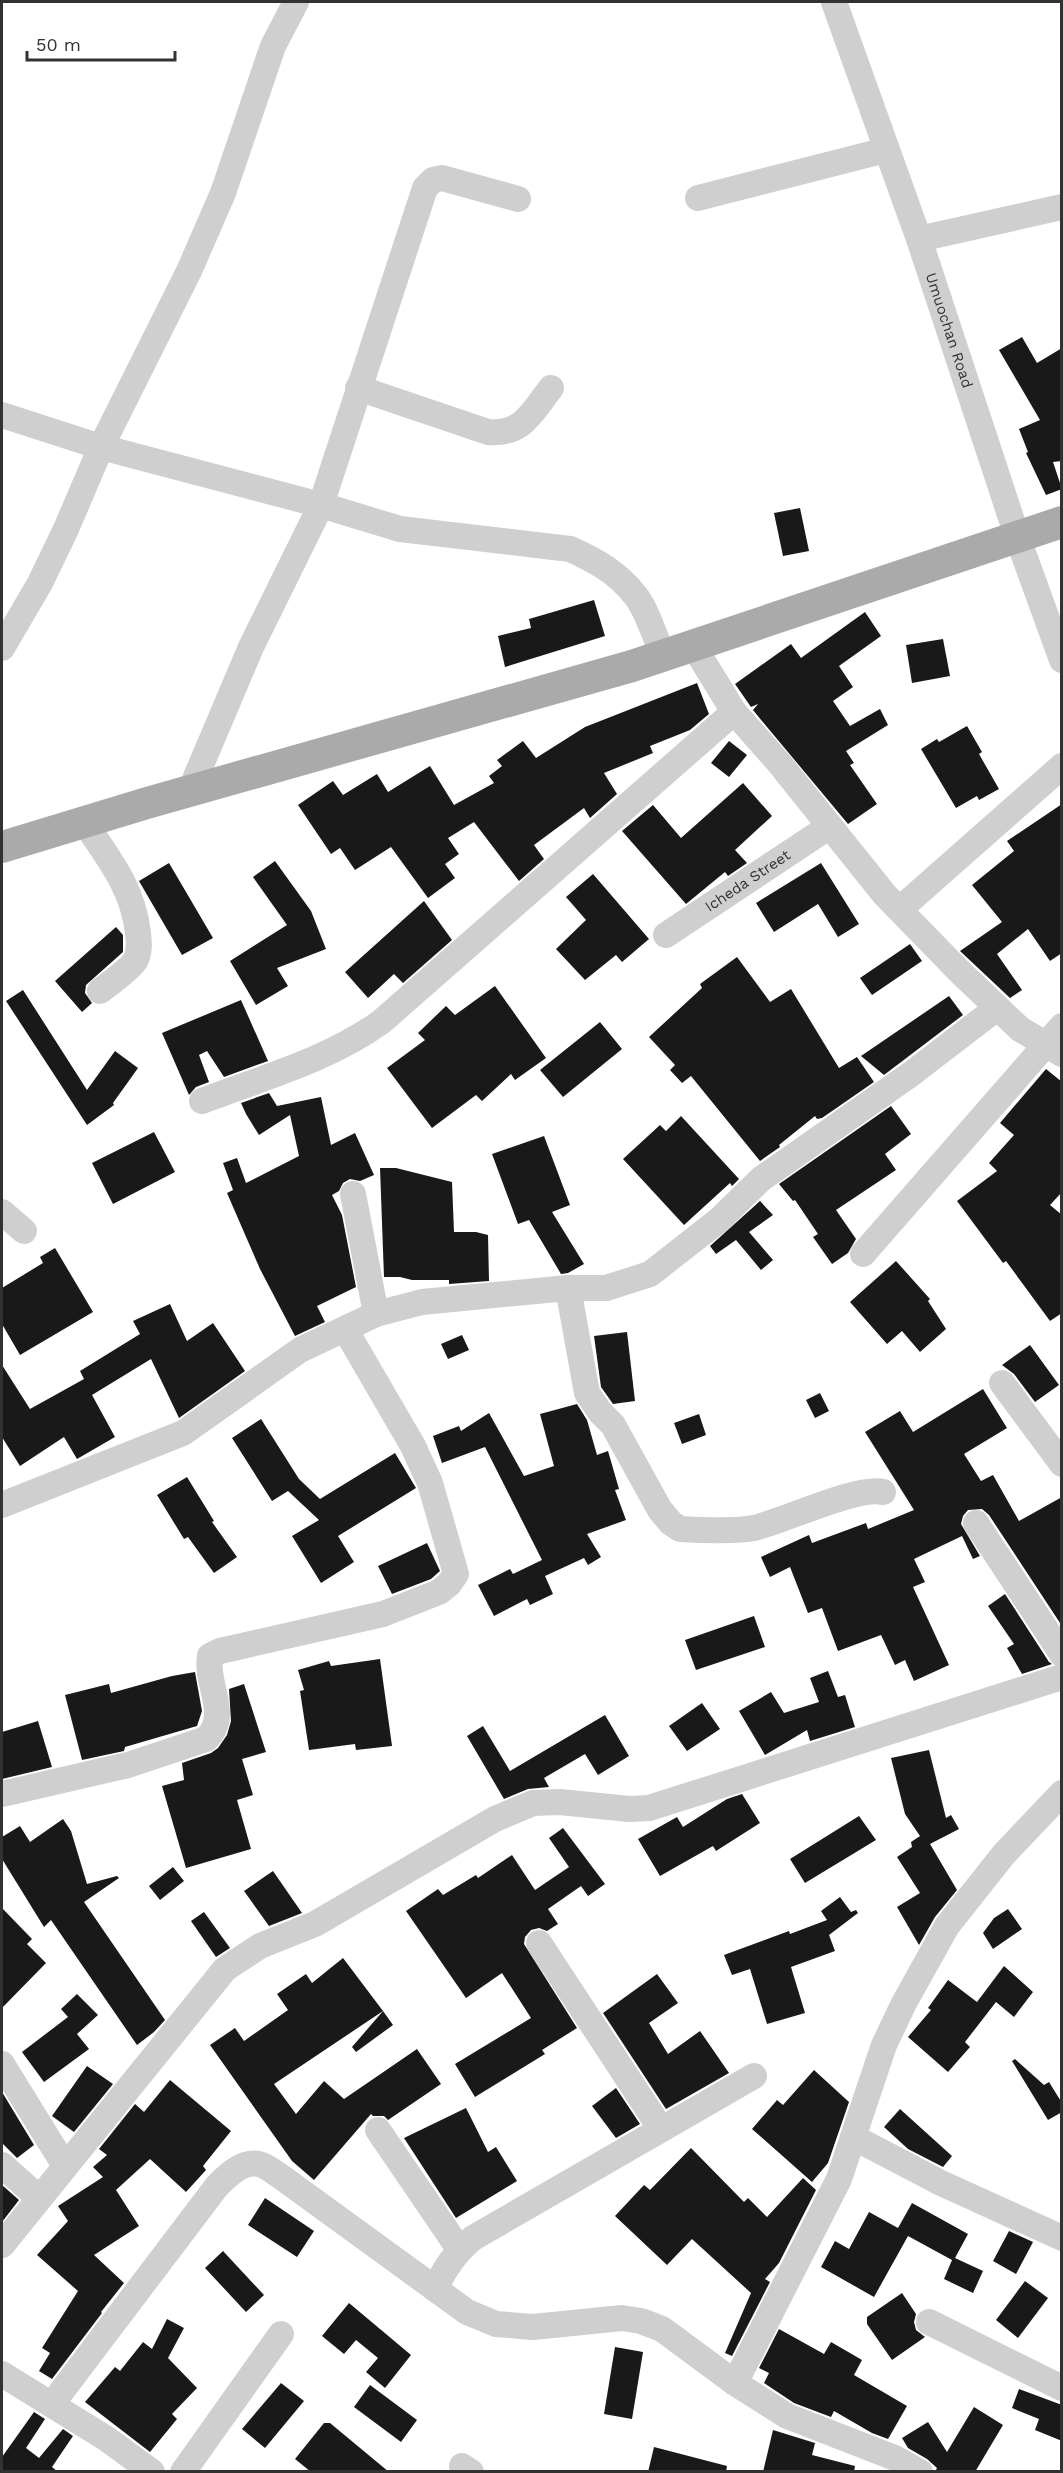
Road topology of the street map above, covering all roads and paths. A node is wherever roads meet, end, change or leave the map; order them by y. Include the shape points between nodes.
1 (296, 2) edge
2 (834, 2) edge
3 (886, 150) junction
4 (698, 198) dead end
5 (518, 199) dead end
6 (1062, 207) edge
7 (919, 239) junction
8 (358, 388) junction
9 (551, 388) dead end
10 (2, 415) edge
11 (101, 447) junction
12 (321, 505) junction
13 (1062, 522) edge
14 (1017, 536) junction
15 (693, 645) junction
16 (2, 648) edge
17 (663, 655) junction
18 (1062, 660) edge
19 (734, 712) junction
20 (1062, 766) edge
21 (190, 791) junction
22 (84, 822) junction
23 (830, 826) junction
24 (2, 847) edge
25 (900, 909) junction
26 (666, 935) dead end
27 (100, 991) dead end
28 (997, 1008) junction
29 (1056, 1041) edge
30 (202, 1101) dead end
31 (353, 1194) dead end
32 (2, 1212) edge
33 (24, 1231) dead end
34 (862, 1254) dead end
35 (568, 1288) junction
36 (376, 1314) junction
37 (345, 1329) junction
38 (1002, 1383) dead end
39 (1062, 1464) edge
40 (883, 1492) dead end
41 (4, 1499) edge
42 (975, 1523) dead end
43 (1062, 1653) edge
44 (1062, 1677) edge
45 (1062, 1793) edge
46 (2, 1794) edge
47 (539, 1943) dead end
48 (2, 2064) edge
49 (754, 2076) dead end
50 (661, 2129) junction
51 (378, 2130) dead end
52 (853, 2137) junction
53 (2, 2165) edge
54 (65, 2166) junction
55 (39, 2198) junction
56 (1062, 2238) edge
57 (2, 2246) edge
58 (459, 2249) junction
59 (435, 2289) junction
60 (929, 2322) dead end
61 (281, 2334) dead end
62 (2, 2374) edge
63 (735, 2383) junction
64 (1062, 2388) edge
65 (52, 2404) junction
66 (147, 2470) edge
67 (183, 2472) edge
68 (920, 2472) edge

1 - 11 street via 273,46 223,193 189,271
2 - 3 street, Umuochan Road
3 - 4 street
3 - 7 street, Umuochan Road
5 - 8 street via 442,178 425,188
6 - 7 street
7 - 14 street, Umuochan Road
8 - 9 street via 488,432 503,433 525,422
8 - 12 street
10 - 11 street
11 - 12 street
11 - 16 street via 40,583
12 - 17 street via 400,529 570,549 613,572 637,596
12 - 21 street via 251,647
13 - 14 main road
14 - 15 main road
14 - 18 street, Umuochan Road
15 - 17 main road
15 - 19 street
17 - 21 main road
19 - 23 street
19 - 30 street via 381,1022 330,1052
20 - 25 street
21 - 22 main road
22 - 24 main road
22 - 27 street via 128,889 135,909 139,947 135,962
23 - 25 street
23 - 26 street, Icheda Street
25 - 28 street
28 - 29 street via 1020,1029
28 - 35 street via 761,1179 720,1220 650,1274 606,1287
29 - 34 street
31 - 36 street
32 - 33 street
35 - 36 street via 422,1302
35 - 40 street via 587,1393 613,1425 671,1524 680,1529 752,1528 856,1494
36 - 37 street
37 - 41 street via 300,1350 183,1433
37 - 46 street via 429,1483 456,1574 453,1579 439,1592 383,1614 210,1656 208,1665 218,1711 214,1731 206,1740 128,1766
38 - 39 street
42 - 43 street
44 - 54 street via 649,1808 546,1801 495,1819 315,1924 260,1946 225,1969
45 - 52 street via 1004,1854 947,1926 884,2045
47 - 50 street
48 - 54 street
49 - 50 street
50 - 58 street
51 - 58 street
52 - 56 street via 941,2183
52 - 63 street via 839,2179
53 - 55 street
54 - 55 street
55 - 57 street
58 - 59 street
59 - 63 street via 467,2312 496,2324 533,2327 622,2318 641,2321 662,2329
59 - 65 street via 260,2163 244,2165 217,2186
60 - 64 street
61 - 67 street
62 - 65 street
63 - 68 street via 787,2416 895,2458
65 - 66 street

